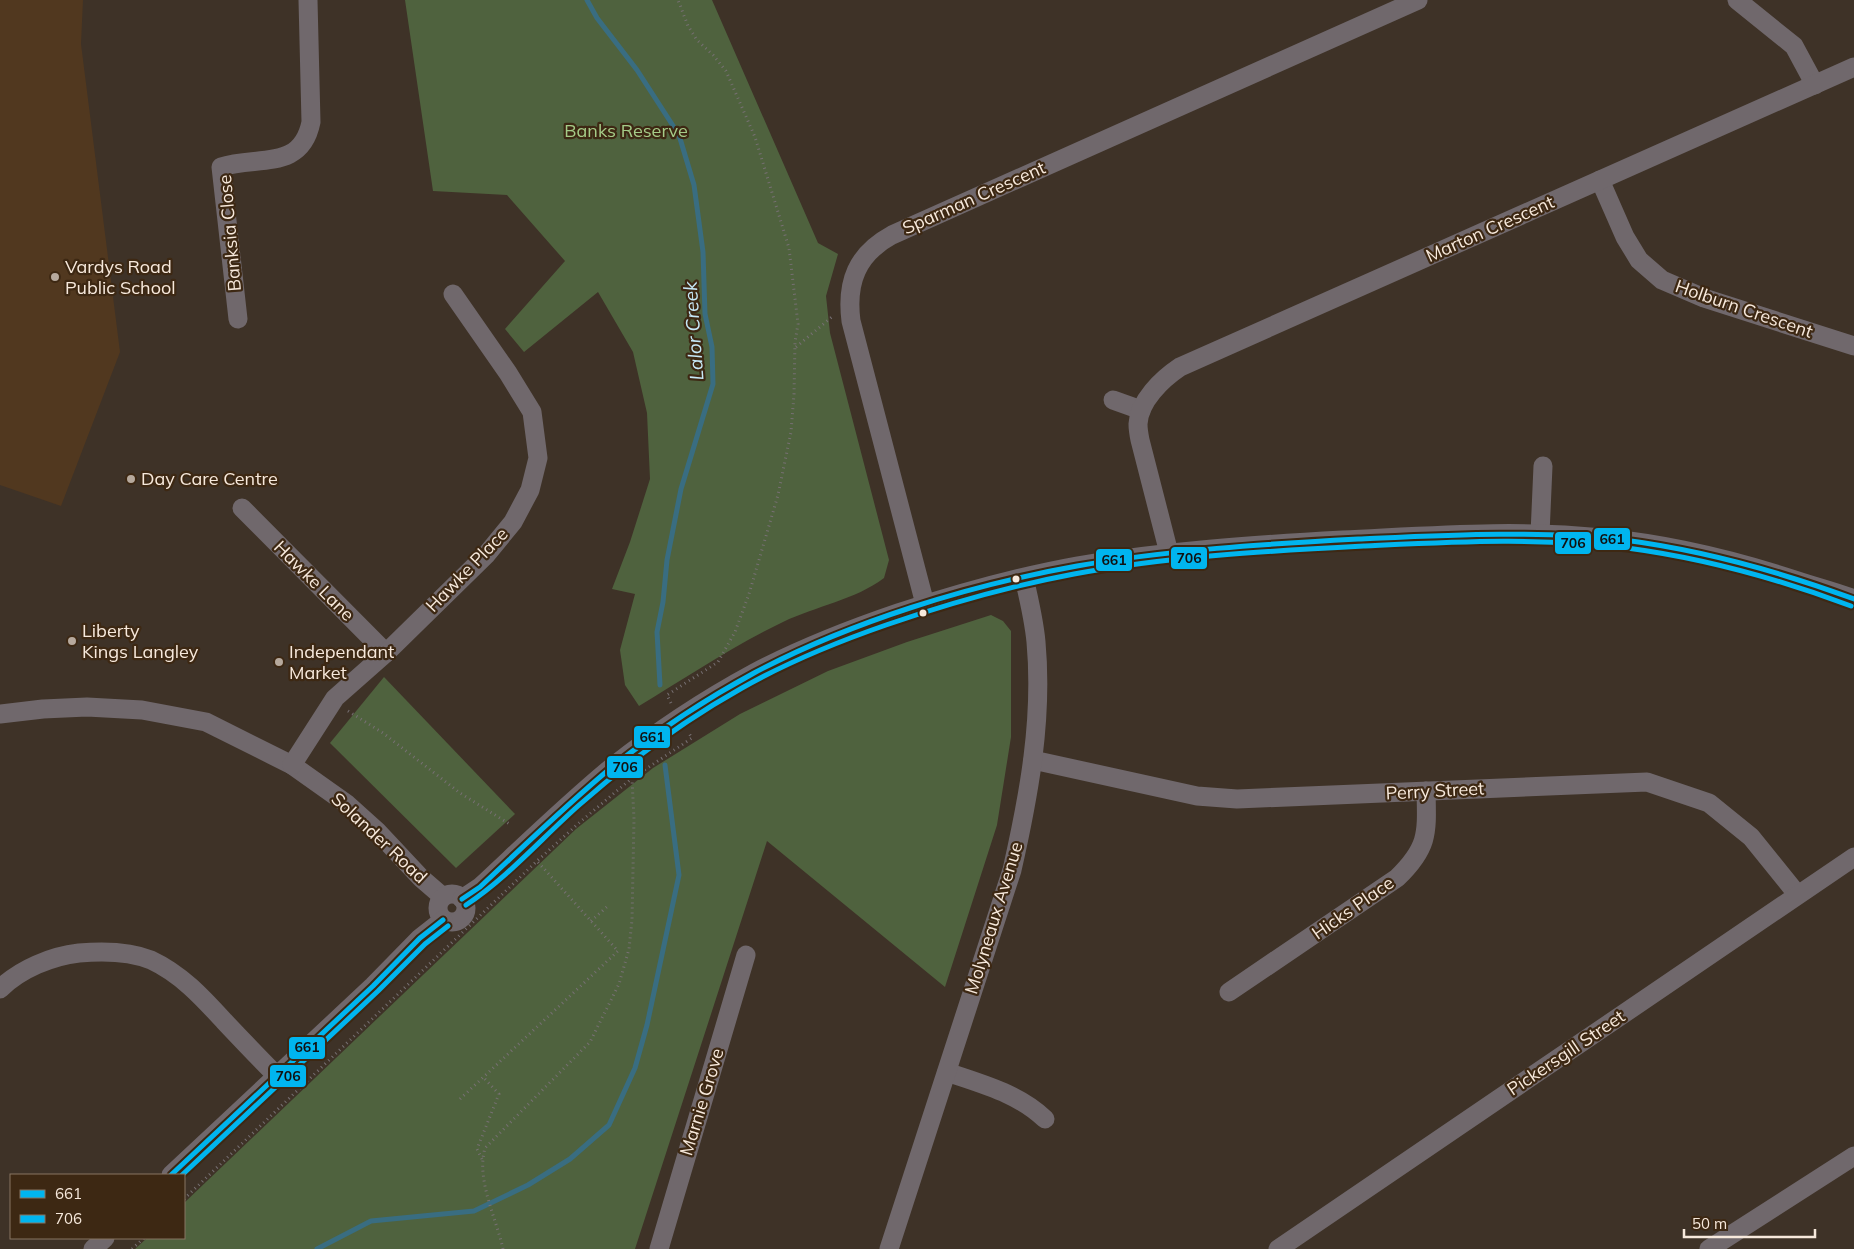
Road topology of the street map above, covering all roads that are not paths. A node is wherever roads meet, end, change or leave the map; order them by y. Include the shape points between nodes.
1 (308, 0) edge
2 (1418, 0) edge
3 (1737, 0) edge
4 (1854, 67) edge
5 (1815, 85) junction
6 (1600, 180) junction
7 (453, 294) dead end
8 (238, 319) dead end
9 (1854, 346) edge
10 (1113, 400) dead end
11 (1142, 410) junction
12 (1543, 466) dead end
13 (242, 508) dead end
14 (1540, 534) junction
15 (1169, 553) junction
16 (1024, 578) junction
17 (1854, 599) edge
18 (925, 604) junction
19 (386, 653) junction
20 (0, 714) edge
21 (1033, 760) junction
22 (292, 765) junction
23 (1426, 791) junction
24 (1854, 857) edge
25 (1797, 894) junction
26 (443, 897) junction
27 (462, 899) junction
28 (443, 920) junction
29 (746, 955) dead end
30 (0, 988) edge
31 (1229, 992) dead end
32 (946, 1072) junction
33 (277, 1076) junction
34 (1045, 1119) dead end
35 (1854, 1156) edge
36 (172, 1174) edge
37 (103, 1239) edge
38 (92, 1249) edge
39 (659, 1249) edge
40 (889, 1249) edge
41 (1278, 1249) edge
42 (1709, 1249) edge

1 - 8 street, Banksia Close via 312,122 308,136 297,150 284,157 221,167
2 - 18 street, Sparman Crescent via 892,235 866,254 852,282 848,303 851,321
3 - 5 street via 1794,46
4 - 5 street, Marton Crescent
5 - 6 street, Marton Crescent
6 - 9 street, Holburn Crescent via 1625,237 1639,260 1662,280 1704,298
6 - 11 street, Marton Crescent via 1180,367 1153,391
7 - 19 street, Hawke Place via 532,412 538,458 530,490 513,522 486,555
10 - 11 street
11 - 15 street, Marton Crescent via 1138,422 1140,440
12 - 14 street
13 - 19 street, Hawke Lane
14 - 15 street via 1334,541
14 - 17 street via 1600,537 1714,556
15 - 16 street via 1076,566
16 - 18 street
16 - 21 street, Molyneaux Avenue via 1036,642 1037,706
18 - 27 street via 790,655 679,718 611,768 480,887
19 - 22 street, Hawke Place via 335,698
20 - 22 street, Solander Road via 87,706 142,710 206,722
21 - 23 street, Perry Street via 1198,796 1236,799
21 - 32 street, Molyneaux Avenue via 1012,870
22 - 26 street, Solander Road via 347,804
23 - 25 street, Perry Street via 1647,782 1709,803 1751,837
23 - 31 street, Hicks Place via 1427,831 1412,864 1397,878
24 - 25 street, Pickersgill Street
25 - 41 street, Pickersgill Street
26 - 27 street via 451,894
26 - 28 street via 438,911
27 - 28 street via 466,908 461,919
28 - 33 street via 420,938
29 - 39 street, Marnie Grove
30 - 33 street via 47,960 70,954 99,951 150,960 181,978
32 - 34 street via 1006,1092
32 - 40 street, Molyneaux Avenue
33 - 36 street
35 - 42 street
37 - 38 street

